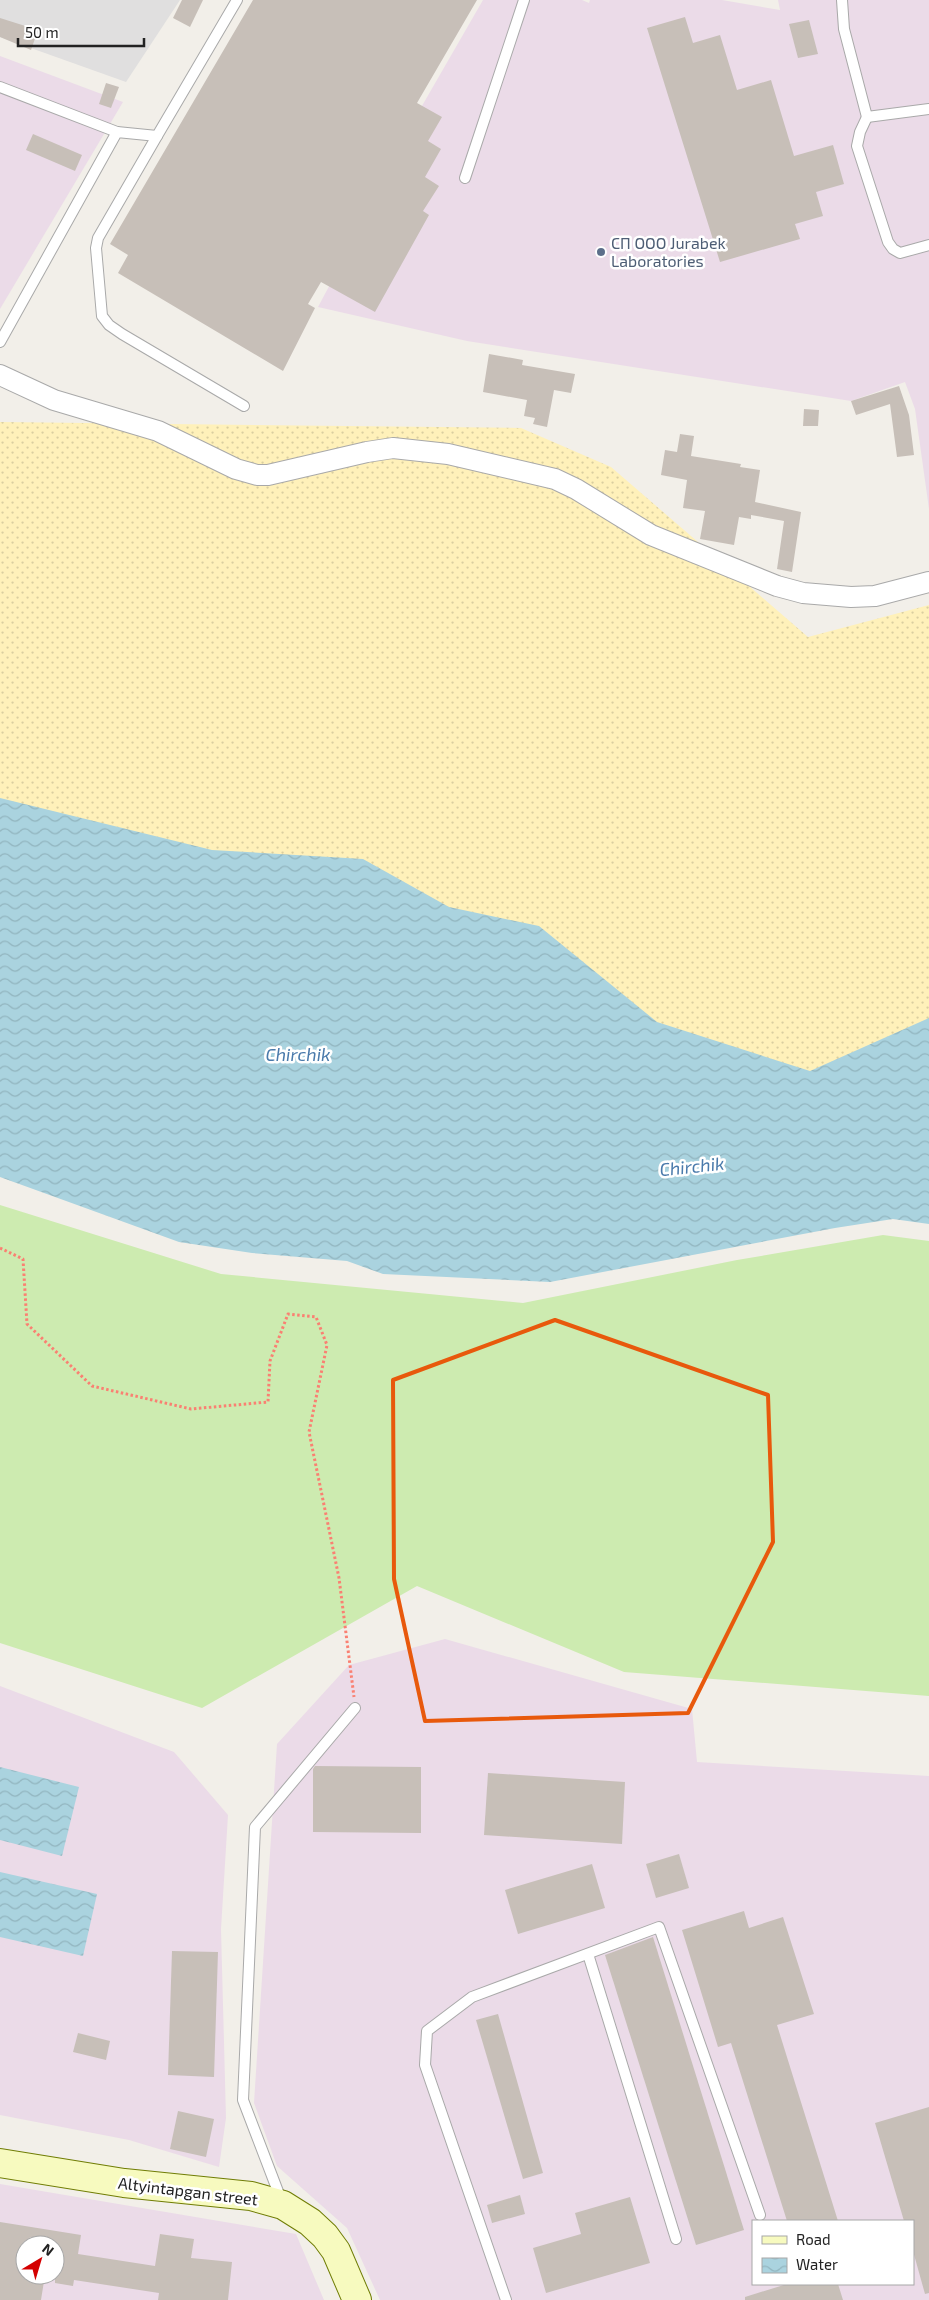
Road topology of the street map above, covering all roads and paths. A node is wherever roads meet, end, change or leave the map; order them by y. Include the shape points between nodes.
1 (237, 0) edge
2 (524, 0) edge
3 (842, 0) edge
4 (0, 87) edge
5 (929, 109) edge
6 (867, 117) junction
7 (117, 132) junction
8 (157, 136) junction
9 (466, 178) dead end
10 (929, 245) edge
11 (0, 342) edge
12 (0, 375) edge
13 (244, 406) dead end
14 (929, 582) edge
15 (0, 1248) edge
16 (355, 1708) joint
17 (588, 1954) junction
18 (0, 2163) edge
19 (283, 2205) junction
20 (760, 2215) dead end
21 (676, 2239) dead end
22 (357, 2300) edge
23 (506, 2300) edge

1 - 8 lane
2 - 9 lane
3 - 6 lane via 844,29
4 - 7 lane
5 - 6 lane
6 - 10 lane via 857,146 888,242 900,253
7 - 8 lane
7 - 11 lane
8 - 13 lane via 98,238 96,248 102,316 122,334
12 - 14 street via 54,400 158,431 257,475 393,448 448,454 555,480 576,489 651,535 777,586 803,593 875,596
15 - 16 path via 23,1259 27,1324 92,1386 191,1409 268,1402 270,1361 288,1314 316,1317 327,1345 309,1432 339,1578
16 - 19 lane via 255,1827 243,2100
17 - 20 lane via 660,1927
17 - 21 lane
17 - 23 lane via 472,1997 427,2031 425,2065
18 - 19 street, Altyintapgan street via 124,2183 251,2196
19 - 22 street, Altyintapgan street via 325,2236 336,2251

